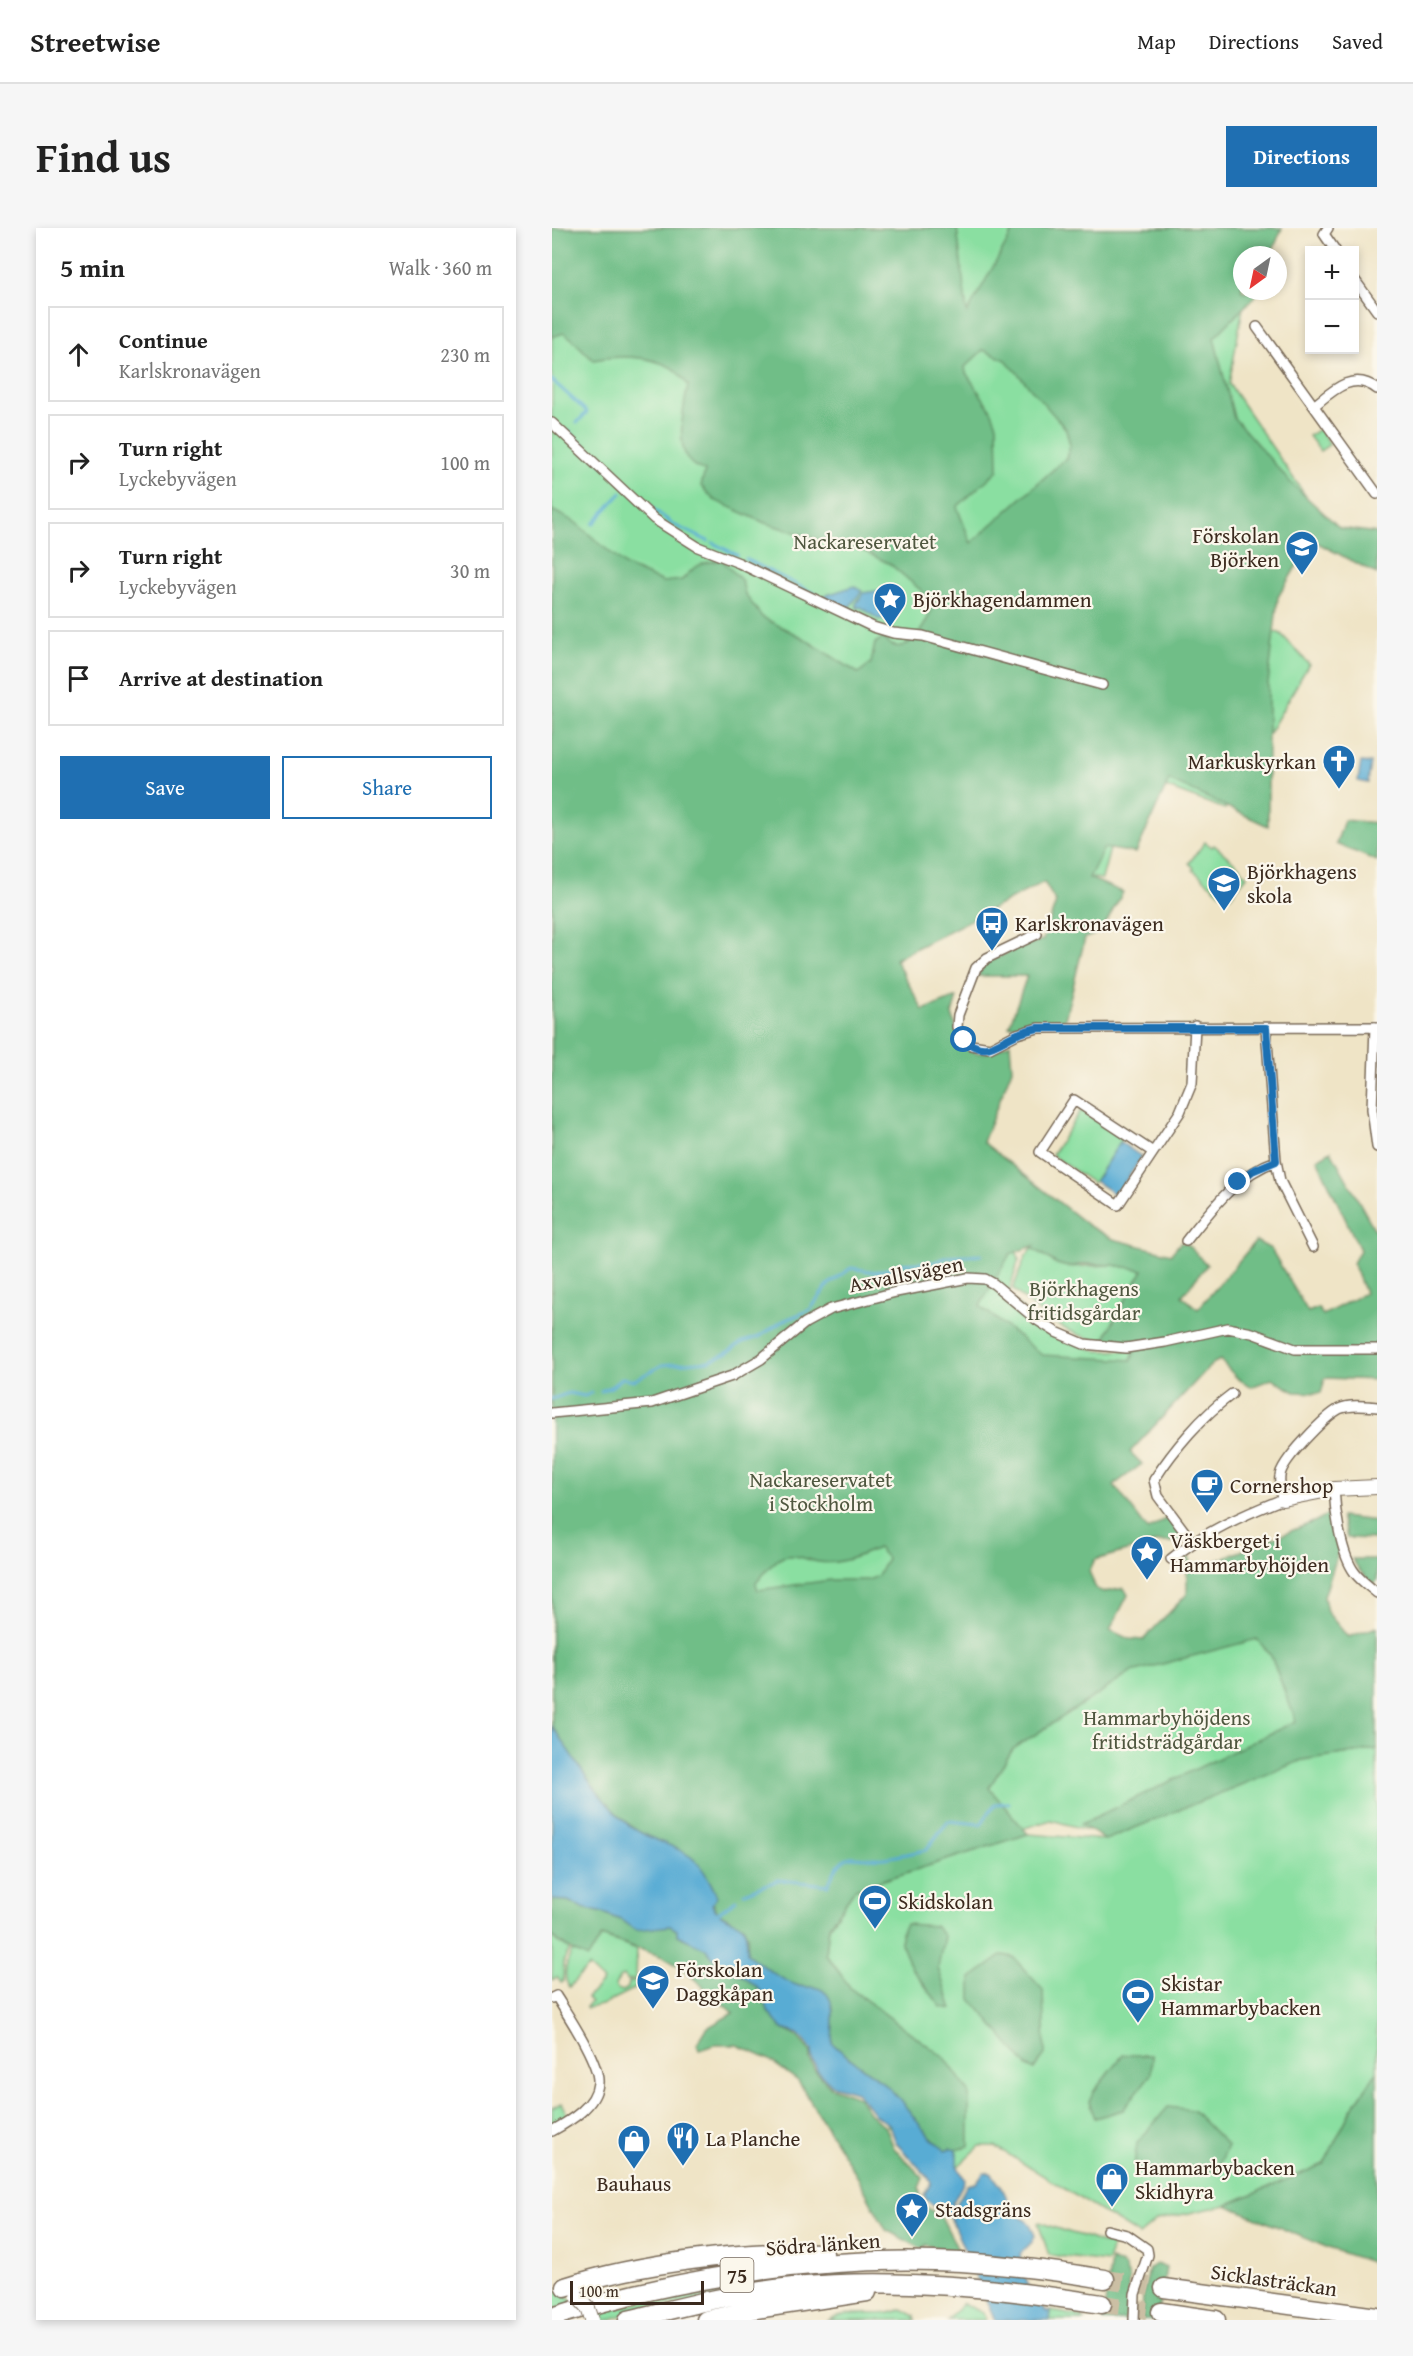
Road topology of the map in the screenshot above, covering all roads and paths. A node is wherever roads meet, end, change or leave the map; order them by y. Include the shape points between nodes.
1 (1326, 231) edge
2 (1333, 246) edge
3 (1359, 286) edge
4 (1377, 311) edge
5 (1257, 327) dead end
6 (1377, 389) edge
7 (1314, 406) junction
8 (552, 423) edge
9 (1377, 494) edge
10 (1102, 685) dead end
11 (1037, 934) dead end
12 (1195, 1026) junction
13 (1376, 1027) edge
14 (1266, 1028) junction
15 (1377, 1147) edge
16 (1153, 1152) junction
17 (1276, 1161) junction
18 (1186, 1241) dead end
19 (1313, 1247) dead end
20 (1377, 1349) edge
21 (1232, 1394) dead end
22 (1377, 1407) edge
23 (552, 1413) edge
24 (1377, 1487) edge
25 (1334, 1489) junction
26 (1283, 1499) junction
27 (1193, 1543) junction
28 (1171, 1559) dead end
29 (1377, 1593) edge
30 (552, 1998) edge
31 (552, 2131) edge
32 (1107, 2230) dead end
33 (926, 2261) junction
34 (1105, 2279) tunnel mouth
35 (965, 2286) junction
36 (1164, 2288) tunnel mouth
37 (565, 2289) edge
38 (1102, 2304) tunnel mouth
39 (1377, 2310) edge
40 (1161, 2312) tunnel mouth
41 (1343, 2312) junction
42 (552, 2317) edge
43 (1377, 2317) edge
44 (592, 2320) edge
45 (628, 2320) edge
46 (706, 2320) edge
47 (1134, 2320) edge
48 (1216, 2320) edge

1 - 2 street
3 - 4 street
5 - 7 street
6 - 7 street via 1359,381 1345,382
7 - 9 street
8 - 10 street via 654,519 698,547 873,627 923,636
11 - 12 street via 987,958 976,968 957,1027 971,1045 990,1048 1038,1028
12 - 14 street
12 - 16 street via 1192,1083 1180,1112
13 - 14 street
13 - 15 street via 1372,1109
14 - 17 street
16 - 16 street via 1074,1100 1040,1152 1118,1205
17 - 18 street via 1238,1182
17 - 19 street via 1280,1181
20 - 23 street, Axvallsvägen via 1295,1349 1228,1328 1135,1347 1084,1344 1037,1320 994,1284 968,1278 831,1309 732,1376 652,1403
21 - 27 street via 1186,1439 1154,1480 1158,1496
22 - 26 street via 1342,1408 1324,1421 1280,1474
24 - 25 street
25 - 26 street
25 - 29 street via 1348,1560 1355,1573
26 - 27 street
27 - 28 street
30 - 31 street via 556,1996 591,2056 598,2083 581,2112
32 - 47 street via 1127,2235 1147,2249 1135,2294
33 - 34 highway, Södra länken / 75 via 1028,2267
33 - 37 highway via 820,2253 752,2255 695,2260 592,2279
33 - 42 highway, Södra länken / 75 via 778,2268 625,2297
35 - 38 highway, 75
35 - 45 highway, Södra länken / 75 via 890,2282 792,2287 734,2295
35 - 46 highway via 883,2290
36 - 41 highway, Sicklasträckan
37 - 44 street, bridge via 588,2308
39 - 41 highway
40 - 48 highway
41 - 43 highway, Sicklasträckan

